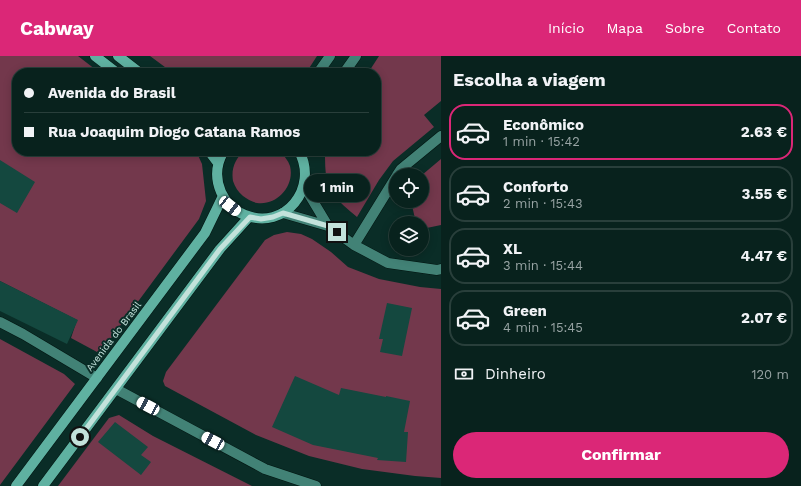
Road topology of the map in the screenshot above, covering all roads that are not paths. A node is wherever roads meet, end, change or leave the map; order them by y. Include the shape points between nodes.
1 (95, 56) edge
2 (118, 56) edge
3 (330, 56) edge
4 (356, 56) edge
5 (111, 68) edge
6 (134, 68) edge
7 (322, 68) edge
8 (348, 68) edge
9 (441, 136) edge
10 (212, 156) edge
11 (222, 156) edge
12 (302, 156) edge
13 (218, 163) junction
14 (402, 168) edge
15 (304, 186) junction
16 (389, 189) edge
17 (223, 196) junction
18 (283, 213) junction
19 (250, 217) junction
20 (328, 226) junction
21 (354, 245) junction
22 (441, 269) edge
23 (0, 322) edge
24 (97, 378) junction
25 (116, 389) junction
26 (265, 469) junction
27 (16, 486) edge
28 (43, 486) edge
29 (292, 486) edge
30 (316, 486) edge

1 - 5 main road
2 - 6 main road
3 - 7 street
4 - 8 street
9 - 14 street
10 - 13 main road
11 - 13 main road
12 - 15 main road via 306,174
13 - 17 main road via 218,186
15 - 18 main road via 300,197
15 - 20 street
16 - 21 street
17 - 19 main road via 230,206
17 - 24 main road, Avenida do Brasil via 205,233
18 - 19 main road via 261,219
18 - 20 street
19 - 25 main road via 220,249
20 - 21 street
21 - 22 street via 388,263
23 - 24 street
24 - 27 main road, Avenida do Brasil
25 - 26 street
25 - 28 main road
26 - 29 street
26 - 30 street

